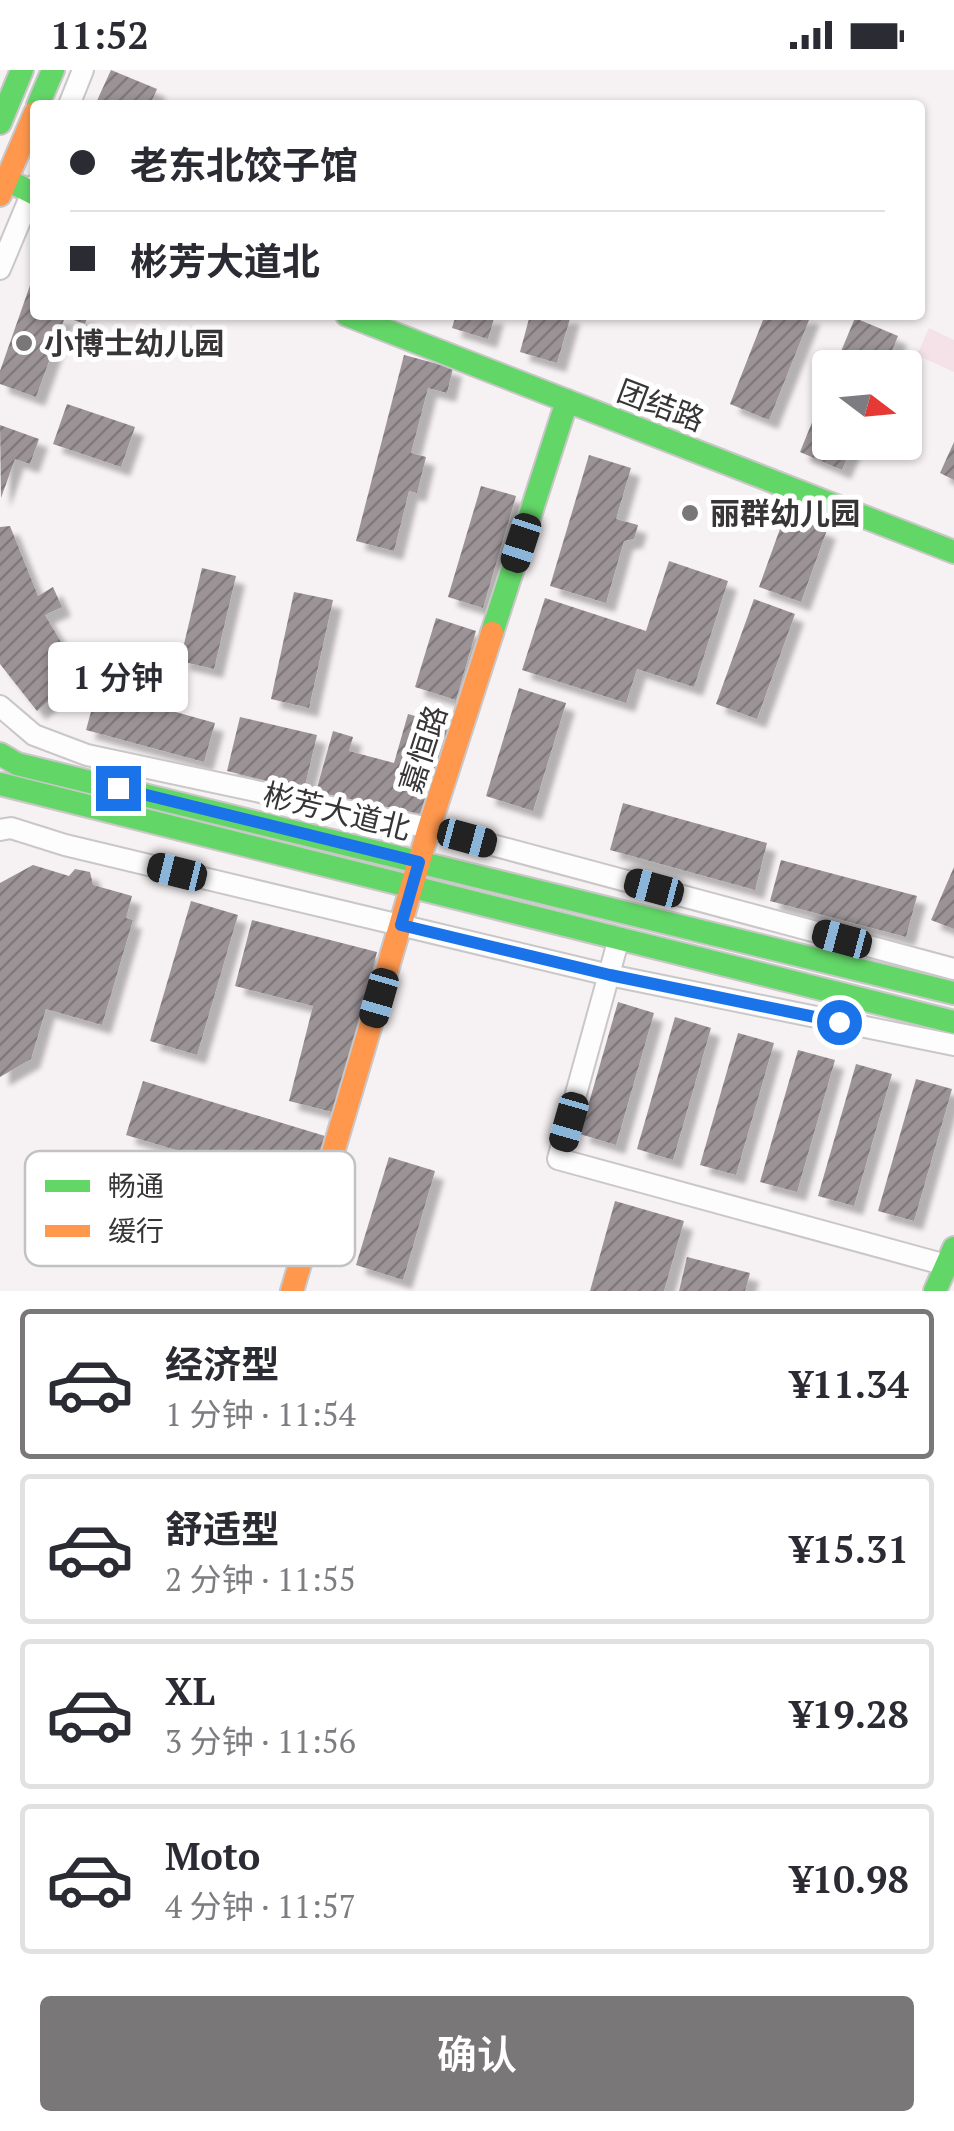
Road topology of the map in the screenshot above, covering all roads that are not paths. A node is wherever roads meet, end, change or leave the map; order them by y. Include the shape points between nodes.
1 (22, 70) edge
2 (53, 70) edge
3 (84, 70) edge
4 (40, 100) edge
5 (71, 100) edge
6 (0, 123) edge
7 (30, 125) edge
8 (3, 188) edge
9 (30, 191) edge
10 (30, 200) edge
11 (0, 269) edge
12 (359, 320) edge
13 (567, 400) junction
14 (954, 552) edge
15 (0, 706) edge
16 (0, 754) edge
17 (0, 784) edge
18 (429, 828) junction
19 (0, 830) edge
20 (419, 862) junction
21 (412, 886) junction
22 (401, 925) junction
23 (619, 938) junction
24 (954, 969) edge
25 (610, 975) junction
26 (954, 992) edge
27 (954, 1022) edge
28 (954, 1045) edge
29 (334, 1151) edge
30 (950, 1256) edge
31 (299, 1266) edge
32 (292, 1291) edge
33 (935, 1291) edge

1 - 6 main road
2 - 4 main road
3 - 5 street
7 - 8 main road
8 - 9 main road
10 - 11 street
12 - 13 main road, 团结路
13 - 14 main road, 团结路
13 - 18 main road, 嘉恒路
15 - 18 street via 34,735 87,755
16 - 20 main road, 彬芳大道北 via 17,764
17 - 21 main road, 彬芳大道北
18 - 20 main road, 嘉恒路
18 - 24 street
19 - 22 street
20 - 21 main road, 嘉恒路
20 - 26 main road, 彬芳大道北
21 - 22 main road, 嘉恒路
21 - 23 main road, 彬芳大道北
22 - 25 street
22 - 29 main road, 嘉恒路
23 - 25 street
23 - 27 main road, 彬芳大道北
25 - 28 street
25 - 30 street via 558,1158
30 - 33 main road
31 - 32 main road, 嘉恒路

